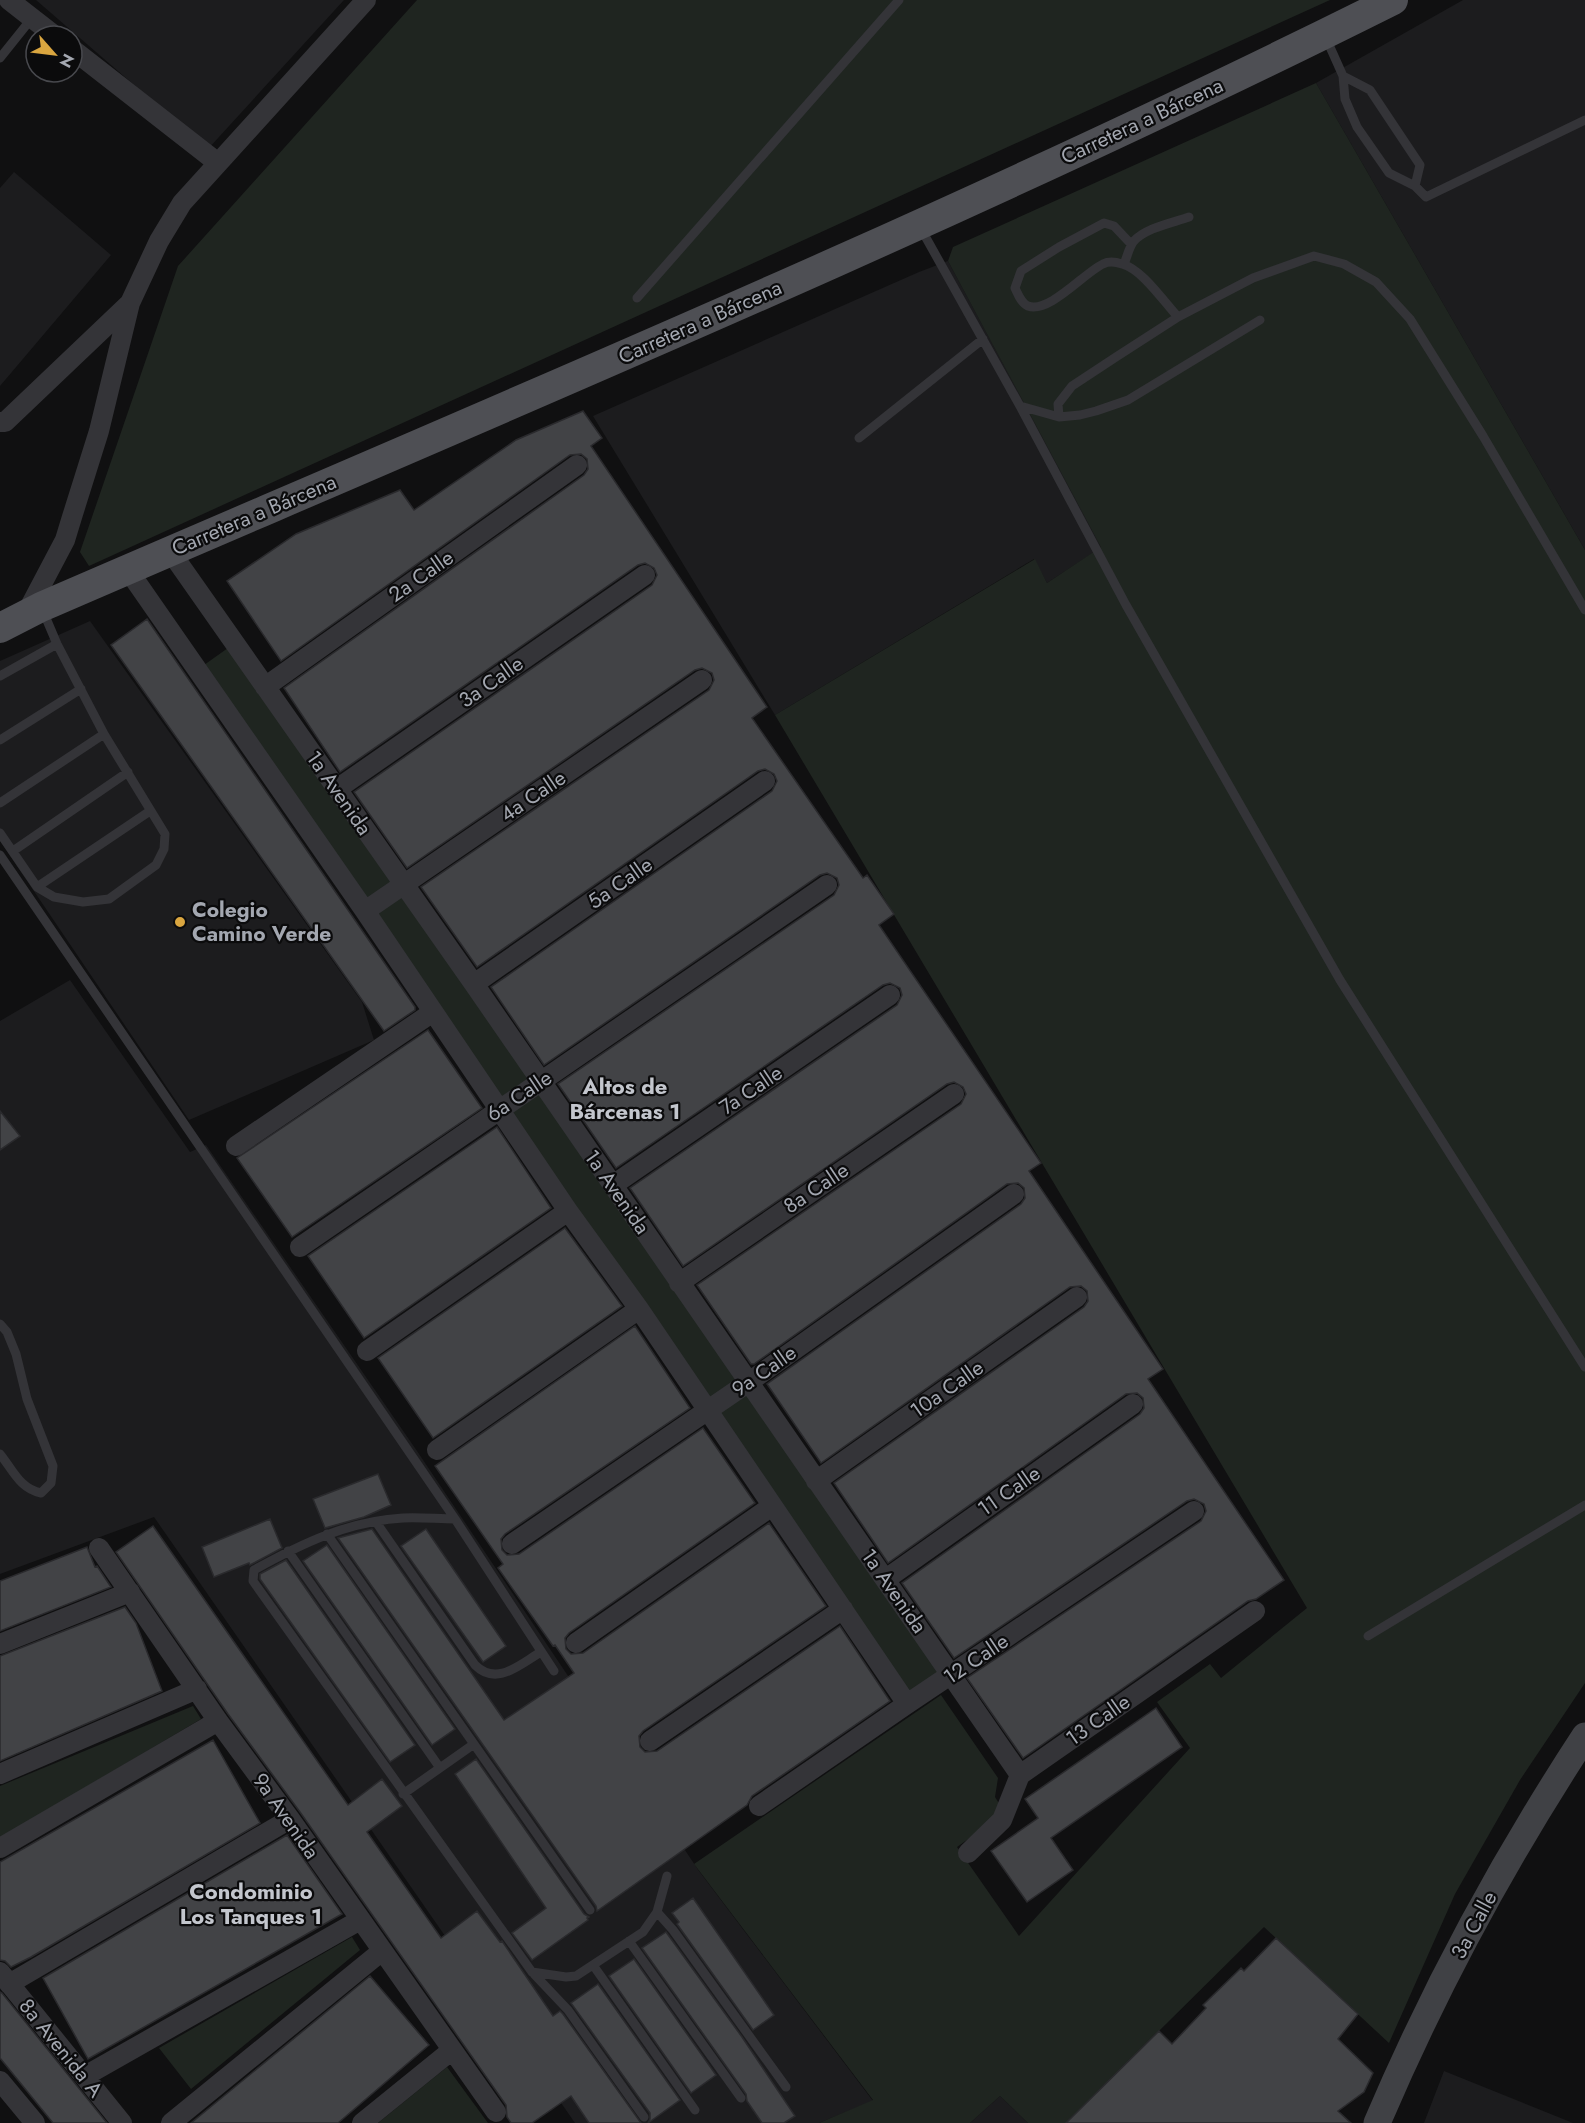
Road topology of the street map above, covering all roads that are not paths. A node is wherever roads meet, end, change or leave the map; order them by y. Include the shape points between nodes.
1 (9, 0) edge
2 (366, 0) edge
3 (898, 0) edge
4 (1393, 0) edge
5 (32, 18) junction
6 (40, 24) edge
7 (1324, 34) junction
8 (0, 58) edge
9 (84, 58) edge
10 (1343, 76) junction
11 (1585, 120) edge
12 (218, 163) junction
13 (1415, 186) junction
14 (1189, 217) dead end
15 (919, 225) junction
16 (1131, 244) junction
17 (1124, 264) junction
18 (637, 298) dead end
19 (130, 303) junction
20 (1178, 317) junction
21 (1260, 320) dead end
22 (983, 339) junction
23 (1020, 406) junction
24 (1059, 417) junction
25 (0, 422) edge
26 (859, 438) dead end
27 (577, 465) dead end
28 (170, 551) junction
29 (128, 570) junction
30 (645, 575) dead end
31 (1585, 610) edge
32 (22, 616) edge
33 (57, 644) junction
34 (0, 676) edge
35 (702, 680) dead end
36 (266, 687) junction
37 (81, 689) junction
38 (104, 734) junction
39 (0, 740) edge
40 (128, 772) junction
41 (765, 781) dead end
42 (337, 789) junction
43 (0, 803) edge
44 (150, 811) junction
45 (0, 833) edge
46 (12, 851) junction
47 (0, 855) edge
48 (403, 885) junction
49 (827, 885) dead end
50 (38, 887) junction
51 (365, 911) junction
52 (474, 984) junction
53 (890, 995) dead end
54 (433, 1012) junction
55 (540, 1082) junction
56 (954, 1094) dead end
57 (499, 1110) junction
58 (236, 1146) dead end
59 (613, 1185) junction
60 (1014, 1194) dead end
61 (568, 1210) junction
62 (300, 1247) dead end
63 (679, 1283) junction
64 (1077, 1298) dead end
65 (639, 1309) junction
66 (0, 1324) edge
67 (367, 1351) dead end
68 (1585, 1367) edge
69 (749, 1382) junction
70 (1133, 1404) dead end
71 (707, 1410) junction
72 (437, 1450) dead end
73 (0, 1454) edge
74 (816, 1481) junction
75 (1585, 1505) edge
76 (772, 1506) junction
77 (1194, 1511) dead end
78 (455, 1519) junction
79 (376, 1522) junction
80 (327, 1534) junction
81 (512, 1544) dead end
82 (99, 1548) dead end
83 (288, 1551) junction
84 (886, 1579) junction
85 (130, 1592) junction
86 (843, 1609) junction
87 (1255, 1611) dead end
88 (1368, 1636) dead end
89 (576, 1643) dead end
90 (0, 1644) edge
91 (541, 1652) junction
92 (554, 1671) dead end
93 (952, 1676) junction
94 (197, 1689) junction
95 (907, 1704) junction
96 (218, 1721) junction
97 (1585, 1736) edge
98 (650, 1741) dead end
99 (474, 1744) junction
100 (440, 1768) junction
101 (0, 1774) edge
102 (1020, 1775) junction
103 (403, 1794) junction
104 (759, 1806) dead end
105 (290, 1820) junction
106 (0, 1848) edge
107 (968, 1853) dead end
108 (667, 1876) dead end
109 (590, 1910) dead end
110 (657, 1912) junction
111 (360, 1920) junction
112 (629, 1941) junction
113 (382, 1951) junction
114 (593, 1965) junction
115 (532, 1972) junction
116 (5, 1978) edge
117 (452, 2050) junction
118 (85, 2076) junction
119 (0, 2081) edge
120 (786, 2087) dead end
121 (741, 2098) dead end
122 (695, 2110) dead end
123 (496, 2112) dead end
124 (644, 2117) dead end
125 (35, 2123) edge
126 (122, 2123) edge
127 (171, 2123) edge
128 (362, 2123) edge
129 (1377, 2123) edge

1 - 5 street
2 - 12 street
3 - 18 lane
4 - 7 main road, Carretera a Bárcena
5 - 6 street
5 - 8 lane
7 - 10 lane
7 - 15 main road, Carretera a Bárcena
9 - 12 street
10 - 13 lane via 1345,99 1357,127 1389,173
10 - 13 lane via 1370,90 1420,165
11 - 13 lane via 1426,197
12 - 19 street via 183,203 159,241
14 - 16 lane via 1149,231
15 - 22 lane
15 - 28 main road, Carretera a Bárcena
16 - 17 lane
16 - 17 lane via 1114,226 1104,223 1021,271 1015,288 1023,302 1036,307 1051,301 1105,263
17 - 20 lane via 1139,274
19 - 25 street via 5,422
19 - 32 street via 99,430 72,517 64,540
20 - 24 lane via 1072,387 1058,404
20 - 31 lane via 1253,279 1314,256 1344,264 1376,282 1410,319
21 - 24 lane via 1128,400 1080,415
22 - 23 lane
22 - 26 lane
23 - 24 lane
23 - 68 lane via 1126,605 1340,980
27 - 36 street, 2a Calle
28 - 29 main road, Carretera a Bárcena
28 - 36 street, 1a Avenida
29 - 32 main road, Carretera a Bárcena
29 - 51 street
30 - 42 street, 3a Calle
32 - 33 lane
33 - 34 lane
33 - 37 lane
35 - 48 street, 4a Calle
36 - 42 street, 1a Avenida
37 - 38 lane
37 - 39 lane
38 - 40 lane
38 - 43 lane
40 - 44 lane
40 - 46 lane
41 - 52 street, 5a Calle
42 - 48 street, 1a Avenida
44 - 50 lane
44 - 50 lane via 165,834 164,849 156,865 109,899 83,902 54,897
45 - 46 lane
46 - 50 lane
47 - 78 lane
48 - 51 street, 4a Calle
48 - 52 street, 1a Avenida
49 - 55 street, 6a Calle
51 - 54 street
52 - 55 street, 1a Avenida
53 - 59 street, 7a Calle
54 - 57 street
54 - 58 street
55 - 57 street, 6a Calle
55 - 59 street, 1a Avenida
56 - 63 street, 8a Calle
57 - 61 street
57 - 62 street, 6a Calle
59 - 63 street, 1a Avenida
60 - 69 street, 9a Calle
61 - 65 street
61 - 67 street
63 - 69 street, 1a Avenida
64 - 74 street, 10a Calle
65 - 71 street
65 - 72 street
66 - 73 lane via 16,1354 27,1399 53,1466 51,1483 42,1493 30,1491
69 - 71 street, 9a Calle
69 - 74 street, 1a Avenida
70 - 84 street, 11 Calle
71 - 76 street
71 - 81 street, 9a Calle
74 - 84 street, 1a Avenida
75 - 88 lane
76 - 86 street
76 - 89 street
77 - 93 street, 12 Calle
78 - 79 lane via 402,1518
78 - 91 lane
79 - 80 lane
79 - 91 lane via 482,1672 509,1672
80 - 83 lane
80 - 99 lane
82 - 85 street, 9a Avenida
83 - 100 lane
83 - 103 lane via 254,1570 253,1581
84 - 93 street, 1a Avenida
85 - 90 street
85 - 94 street, 9a Avenida
86 - 95 street
86 - 98 street
87 - 102 street, 13 Calle
91 - 92 lane
93 - 95 street, 12 Calle
93 - 102 street, 1a Avenida
94 - 96 street, 9a Avenida
94 - 101 street
95 - 104 street, 12 Calle
96 - 105 street, 9a Avenida
96 - 106 street
97 - 129 main road, 3a Calle via 1453,1963
99 - 100 lane
99 - 109 lane
100 - 103 lane
102 - 107 street via 1002,1820
103 - 115 lane
105 - 111 street, 9a Avenida
105 - 116 street
108 - 110 lane
110 - 112 lane via 643,1932
110 - 120 lane
111 - 113 street, 9a Avenida
111 - 118 street
112 - 114 lane
112 - 121 lane
113 - 117 street, 9a Avenida
113 - 127 street
114 - 115 lane via 572,1977
114 - 122 lane
115 - 124 lane via 568,2010
116 - 118 street, 8a Avenida A
117 - 123 street, 9a Avenida
117 - 128 street
118 - 126 street, 8a Avenida A
119 - 125 street

